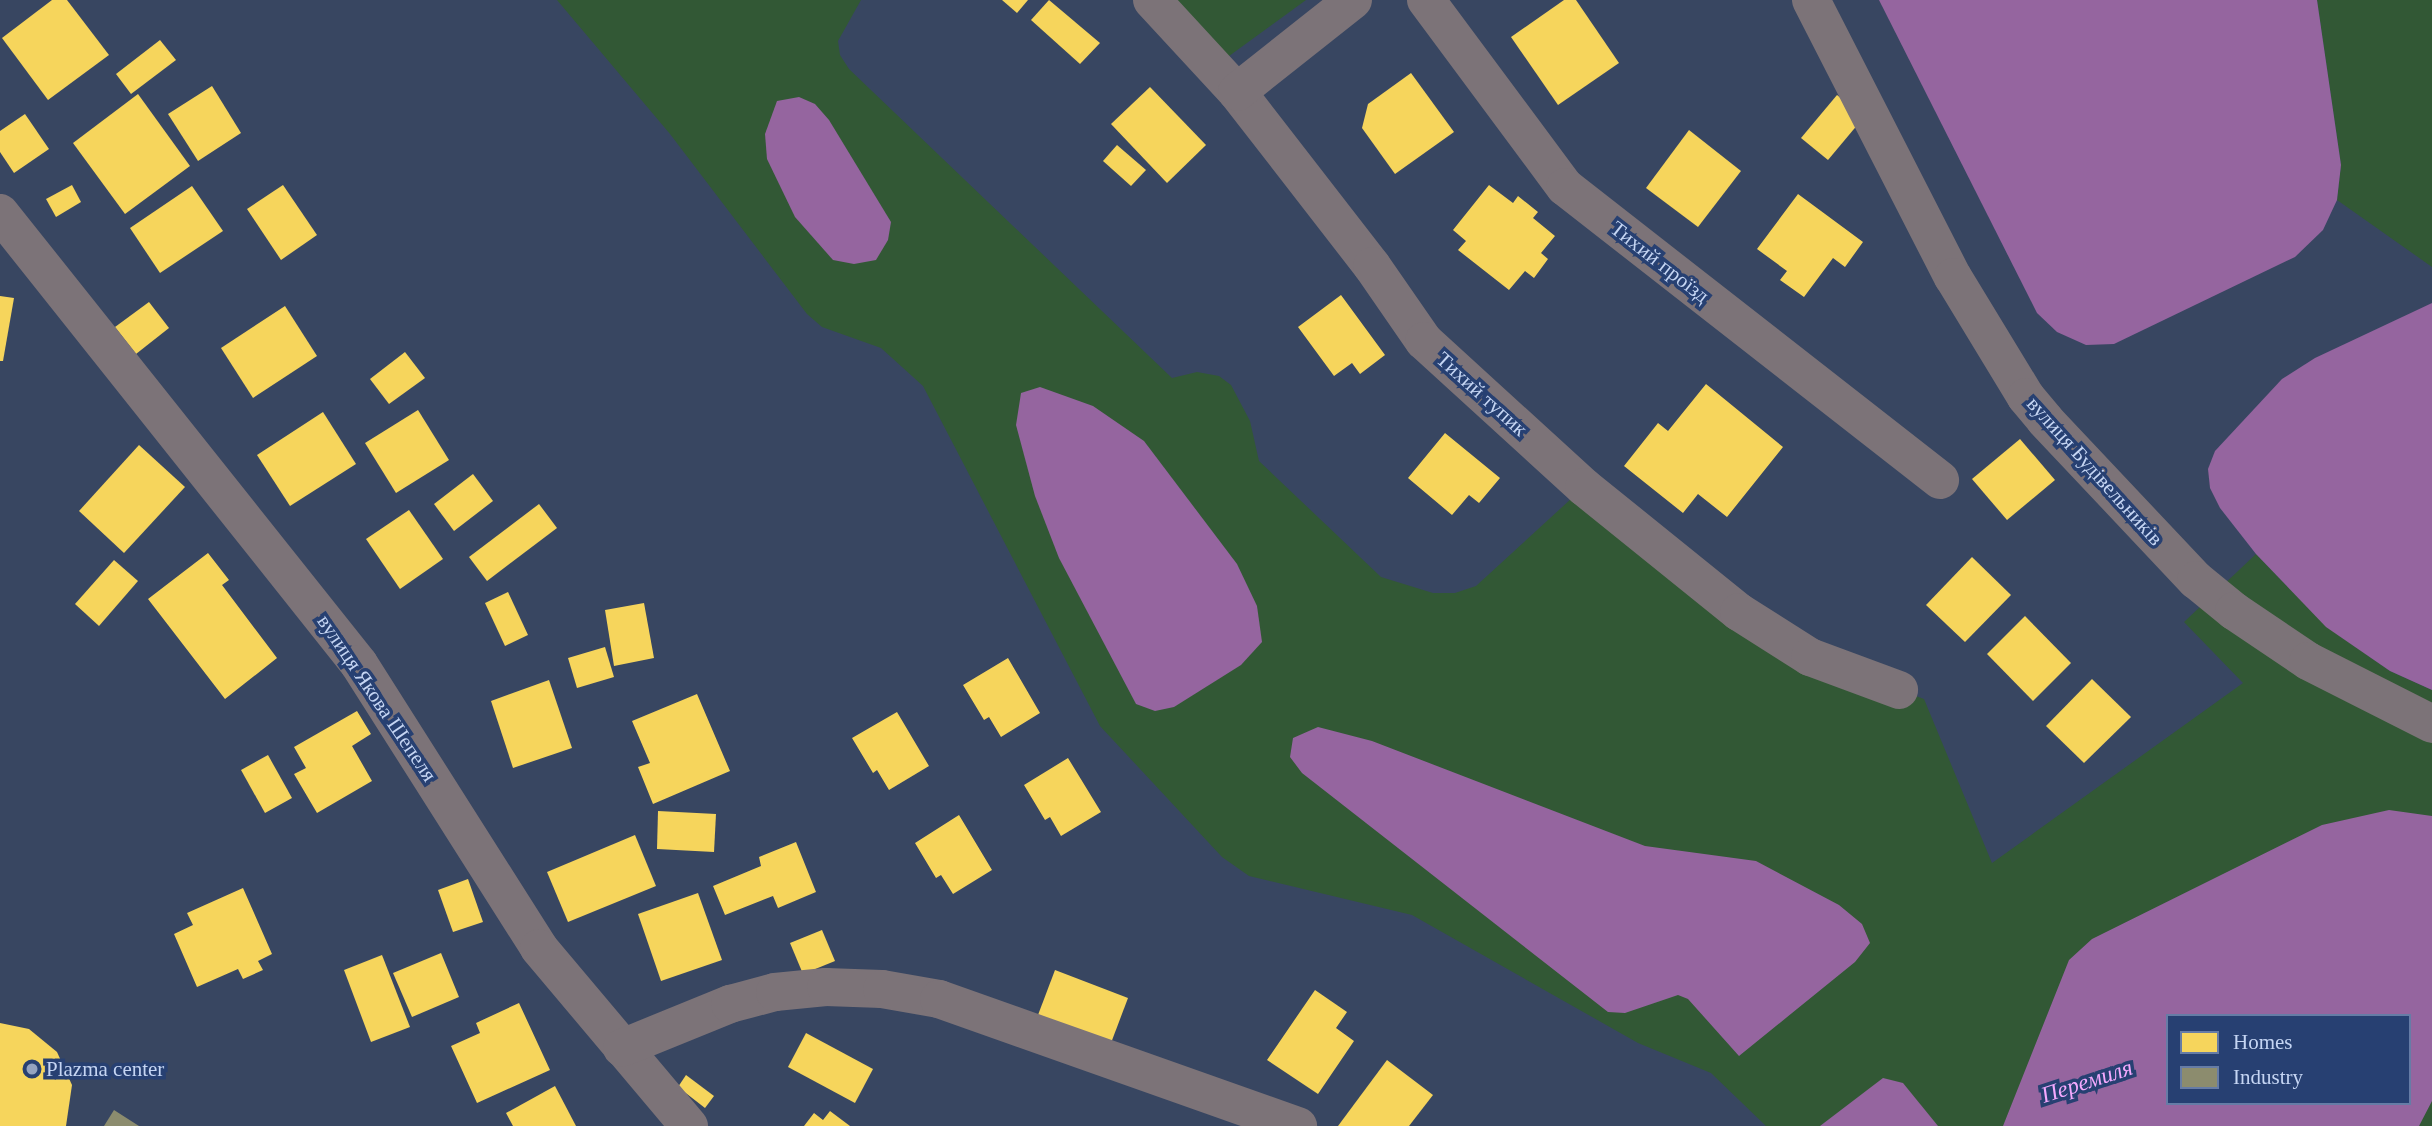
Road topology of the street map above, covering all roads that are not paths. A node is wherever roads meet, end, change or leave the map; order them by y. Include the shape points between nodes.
1 (1152, 0) edge
2 (1353, 0) edge
3 (1426, 0) edge
4 (1811, 0) edge
5 (1237, 92) junction
6 (0, 213) edge
7 (1940, 480) dead end
8 (1899, 690) dead end
9 (2432, 724) edge
10 (622, 1048) junction
11 (689, 1126) edge
12 (1298, 1126) edge

1 - 5 street, Тихий тупик
2 - 5 street
3 - 7 street, Тихий проїзд via 1565,187
4 - 9 street, вулиця Будівельників via 1953,277 2039,412 2196,580 2234,611 2332,675
5 - 8 street, Тихий тупик via 1424,341 1584,487 1749,618 1810,657
6 - 10 street, вулиця Якова Шепеля via 359,664 539,948
10 - 11 street, вулиця Якова Шепеля
10 - 12 street via 730,1004 775,992 826,987 881,989 939,999

